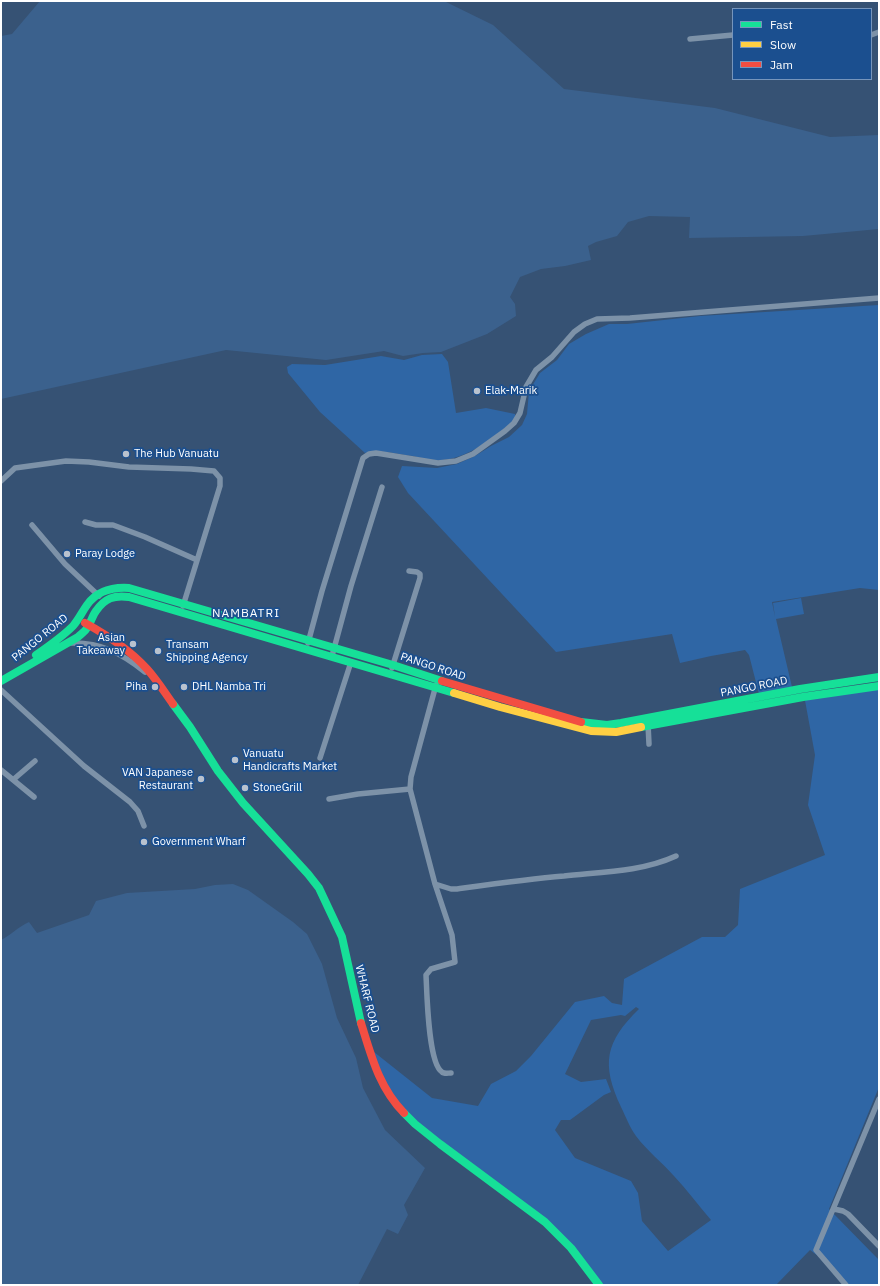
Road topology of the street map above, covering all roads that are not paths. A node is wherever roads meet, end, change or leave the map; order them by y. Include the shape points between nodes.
1 (732, 35) edge
2 (690, 39) dead end
3 (879, 298) edge
4 (1, 481) edge
5 (382, 487) dead end
6 (85, 522) dead end
7 (32, 525) dead end
8 (197, 560) junction
9 (409, 571) dead end
10 (97, 595) junction
11 (104, 602) junction
12 (182, 609) junction
13 (76, 623) junction
14 (89, 625) junction
15 (81, 640) junction
16 (309, 640) junction
17 (333, 647) junction
18 (307, 649) junction
19 (332, 656) junction
20 (351, 662) junction
21 (393, 665) junction
22 (15, 672) junction
23 (390, 674) junction
24 (879, 677) edge
25 (156, 680) junction
26 (1, 681) edge
27 (436, 684) junction
28 (879, 686) edge
29 (1, 690) edge
30 (647, 722) junction
31 (649, 744) dead end
32 (320, 758) dead end
33 (35, 761) dead end
34 (1, 770) edge
35 (14, 779) junction
36 (410, 789) junction
37 (34, 797) dead end
38 (329, 798) dead end
39 (144, 826) dead end
40 (676, 856) dead end
41 (435, 884) junction
42 (451, 1073) dead end
43 (879, 1099) edge
44 (834, 1210) junction
45 (879, 1246) edge
46 (599, 1285) edge
47 (846, 1285) edge

1 - 2 street
3 - 16 street via 597,319 585,324 536,370 526,387 520,413 514,423 473,454 456,461 438,464 376,453 363,458
4 - 8 street via 16,468 66,461 214,471 221,482
5 - 17 street
6 - 8 street via 113,525
7 - 10 street via 65,564
8 - 12 street
9 - 21 street via 418,572 420,578
10 - 11 street
10 - 12 street, PANGO ROAD via 112,588 129,588
10 - 13 street, PANGO ROAD
11 - 12 street, PANGO ROAD via 116,596 125,596
11 - 14 street, PANGO ROAD via 95,612
12 - 16 street, PANGO ROAD
12 - 18 street, PANGO ROAD
13 - 14 street, WHARF ROAD
13 - 15 street via 76,634
13 - 22 street, PANGO ROAD
14 - 15 street, PANGO ROAD
14 - 25 street, WHARF ROAD via 134,656
15 - 22 street, PANGO ROAD via 69,642
15 - 25 street, WHARF ROAD via 115,651
16 - 17 street, PANGO ROAD
16 - 18 street
17 - 19 street
17 - 21 street, PANGO ROAD
18 - 19 street, PANGO ROAD
19 - 20 street, PANGO ROAD
20 - 23 street, PANGO ROAD
20 - 32 street
21 - 23 street
21 - 27 street, PANGO ROAD
22 - 26 street, PANGO ROAD
23 - 27 street, PANGO ROAD
24 - 30 street, PANGO ROAD via 800,689
25 - 46 street, WHARF ROAD via 218,771 243,803 308,874 326,902 342,938 358,1013 379,1077 388,1094 415,1124 545,1222 571,1248
27 - 30 street, PANGO ROAD via 507,709 591,732 616,732
27 - 36 street
28 - 30 street, PANGO ROAD
29 - 39 street via 84,766 130,802 138,811
30 - 31 street
33 - 35 street
34 - 35 street
35 - 37 street
36 - 38 street
36 - 41 street
40 - 41 street via 656,864 631,869 457,889
41 - 42 street via 452,935 456,961 431,969 426,974 432,1052 442,1072
43 - 44 street
44 - 45 street via 848,1214
44 - 47 street via 816,1250

